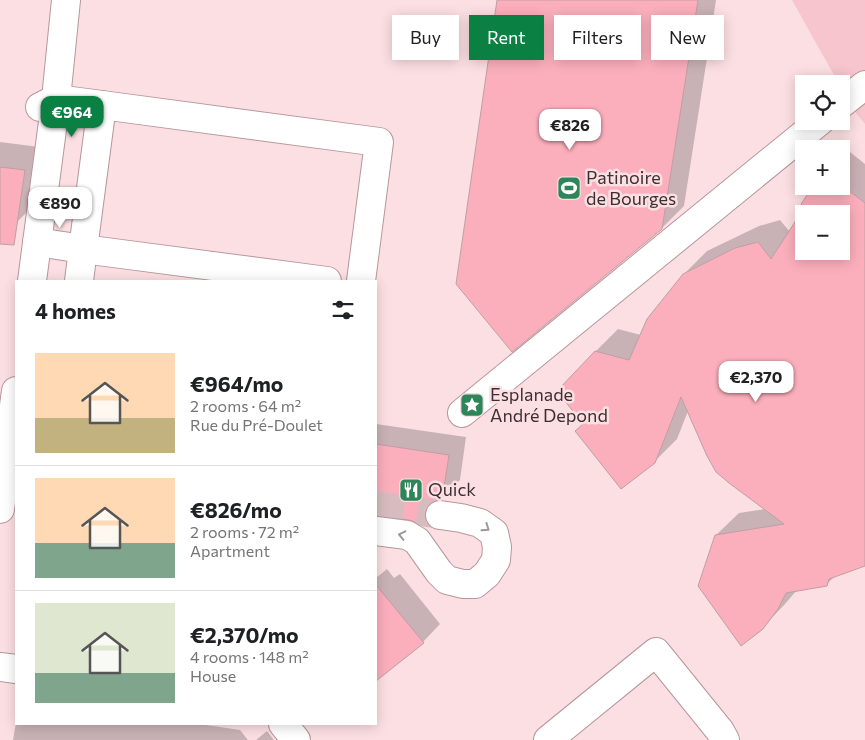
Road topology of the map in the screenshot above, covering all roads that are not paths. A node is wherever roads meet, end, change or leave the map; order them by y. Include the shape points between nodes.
1 (66, 0) edge
2 (865, 85) edge
3 (850, 97) edge
4 (56, 99) junction
5 (102, 105) junction
6 (809, 130) edge
7 (37, 242) junction
8 (83, 249) junction
9 (32, 280) edge
10 (79, 280) edge
11 (319, 280) edge
12 (361, 280) edge
13 (15, 398) edge
14 (462, 413) dead end
15 (0, 509) edge
16 (440, 515) tunnel mouth
17 (377, 531) edge
18 (0, 667) edge
19 (15, 669) edge
20 (284, 725) edge
21 (296, 740) edge
22 (548, 740) edge
23 (725, 740) edge

1 - 4 street
2 - 3 street
4 - 5 street
4 - 7 street
5 - 8 street
5 - 12 street via 379,142
6 - 14 street
7 - 8 street
7 - 9 street
8 - 10 street
8 - 11 street
13 - 15 street
16 -> 17 street via 480,523 494,533 496,560 476,584 447,580 417,542 407,535
18 - 19 street
20 - 21 street
22 - 23 street via 656,652

